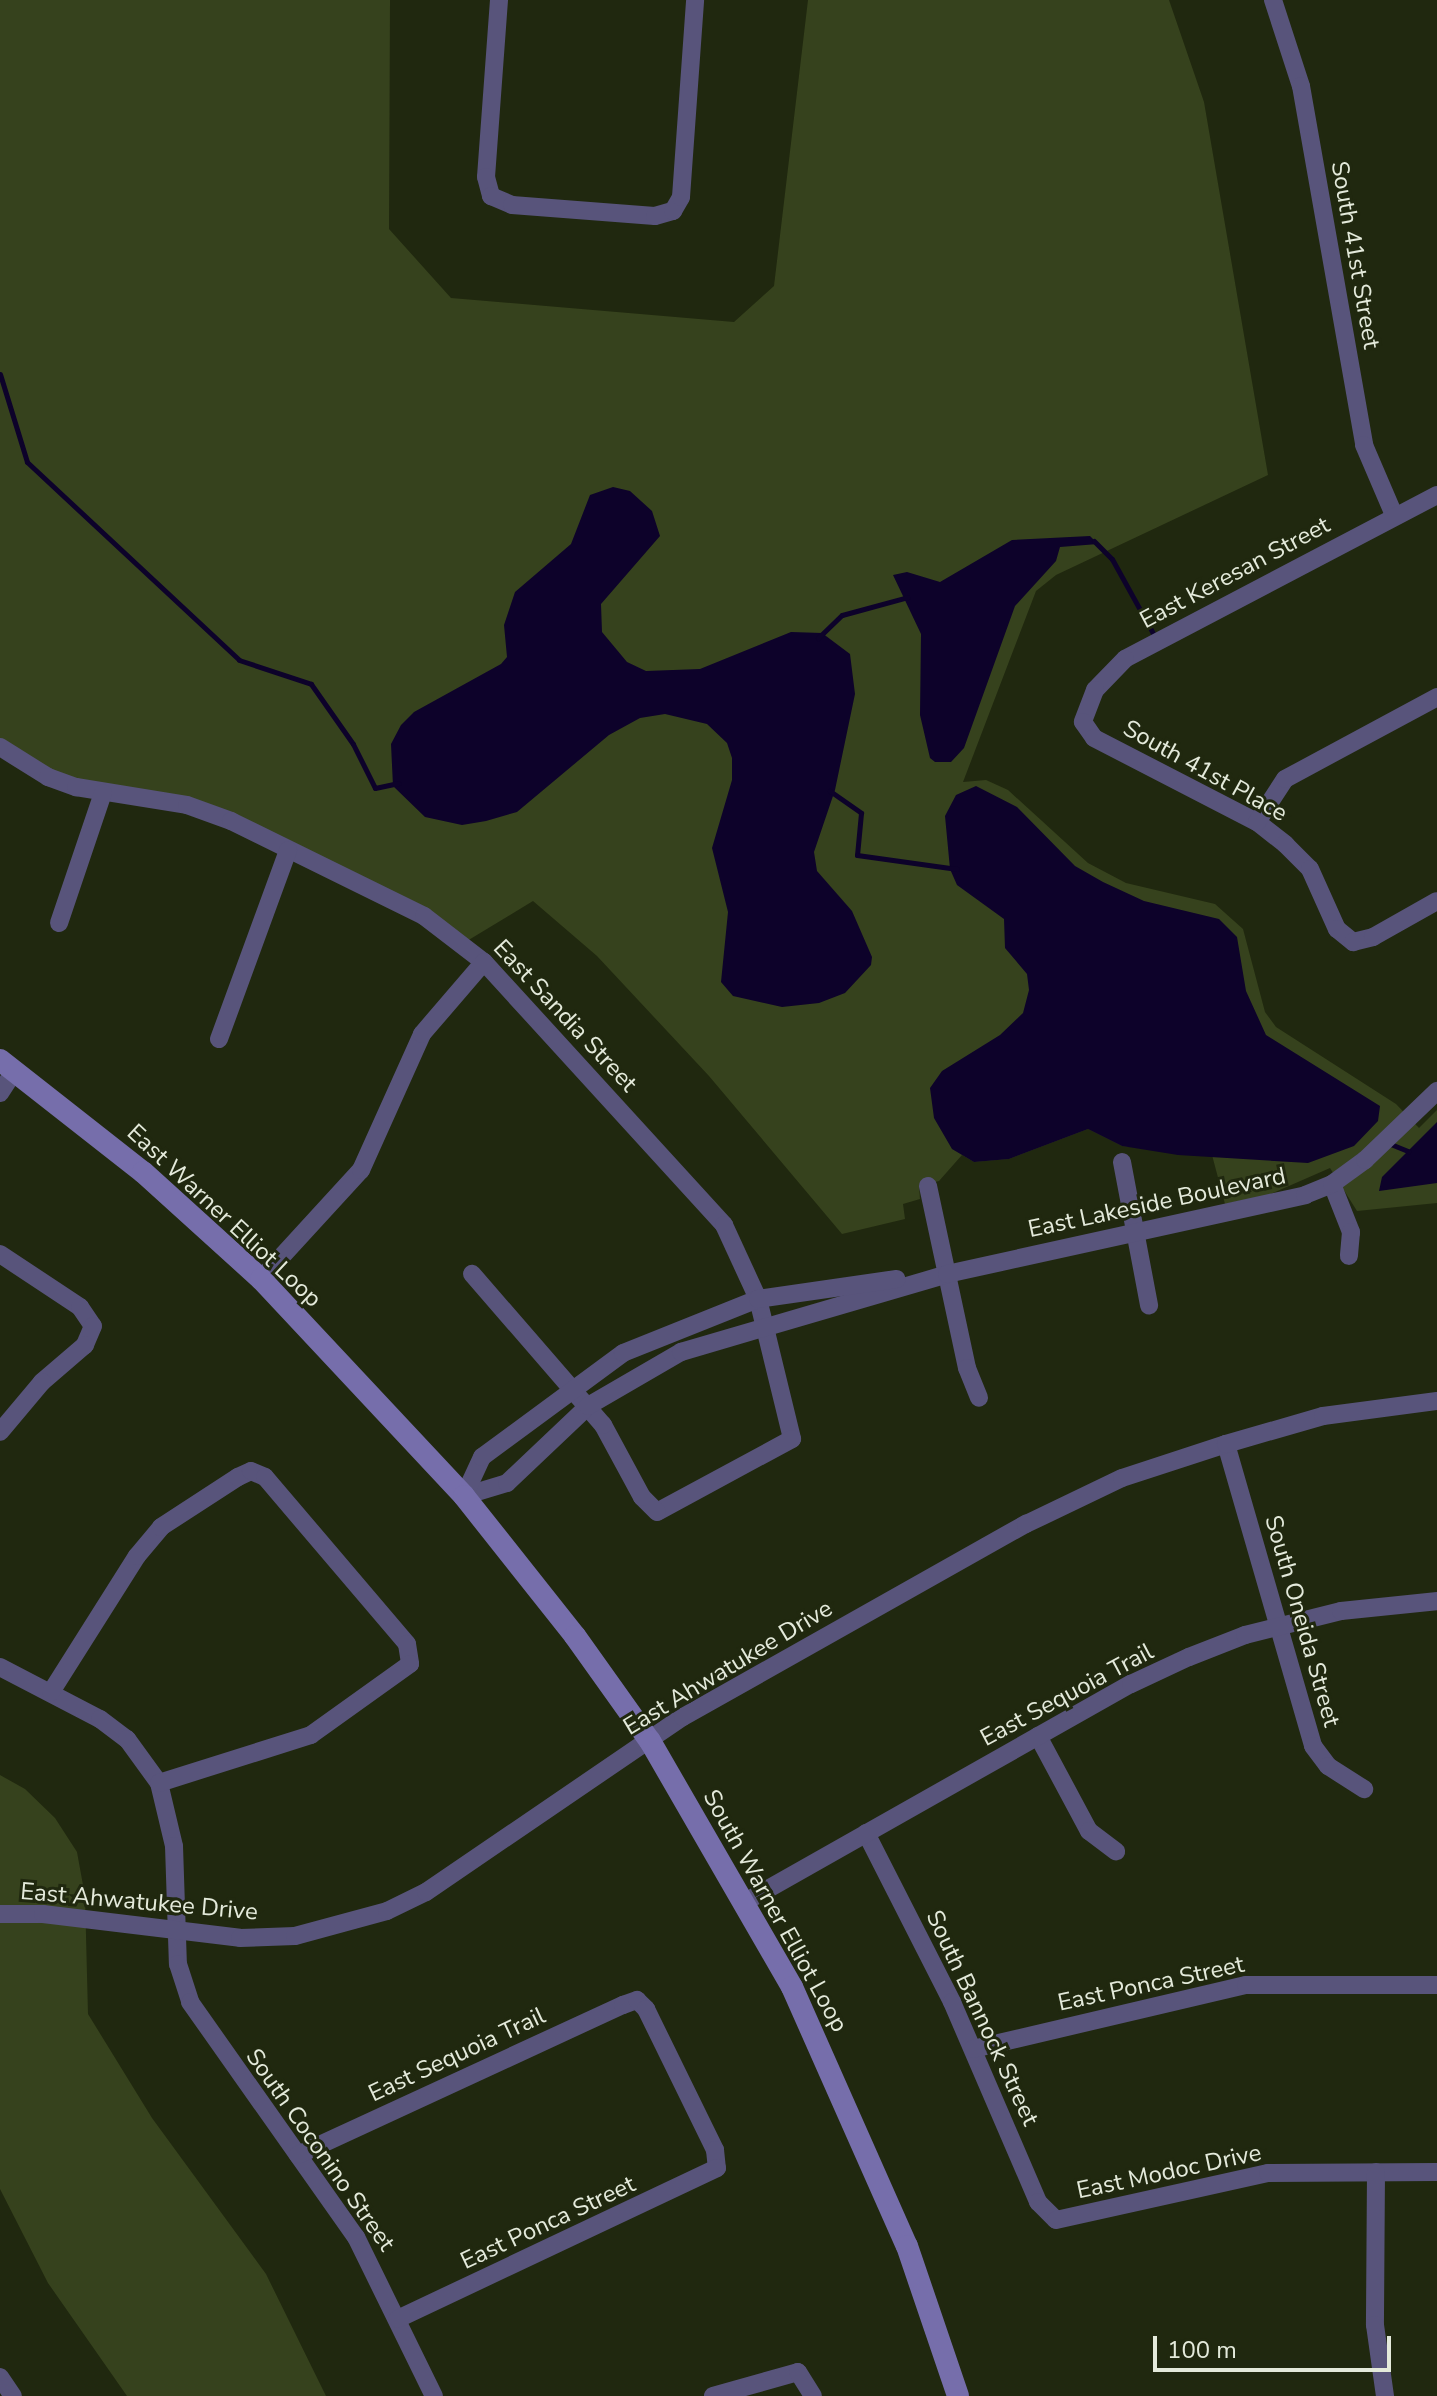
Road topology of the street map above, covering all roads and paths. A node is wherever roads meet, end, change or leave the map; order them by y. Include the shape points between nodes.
1 (499, 0) edge
2 (695, 0) edge
3 (1273, 0) edge
4 (1437, 495) edge
5 (1394, 515) junction
6 (1437, 697) edge
7 (1083, 722) joint
8 (0, 747) edge
9 (103, 793) junction
10 (1257, 822) junction
11 (288, 850) junction
12 (1437, 901) edge
13 (59, 923) dead end
14 (484, 962) junction
15 (219, 1039) dead end
16 (7, 1065) edge
17 (1437, 1091) edge
18 (0, 1093) edge
19 (1122, 1162) dead end
20 (1339, 1179) junction
21 (928, 1186) dead end
22 (1137, 1233) junction
23 (0, 1254) edge
24 (1349, 1256) dead end
25 (472, 1274) dead end
26 (947, 1274) junction
27 (261, 1279) junction
28 (758, 1299) junction
29 (1149, 1305) dead end
30 (765, 1324) junction
31 (580, 1396) junction
32 (979, 1398) dead end
33 (1437, 1401) edge
34 (0, 1432) edge
35 (1226, 1444) junction
36 (464, 1496) junction
37 (1437, 1601) edge
38 (1279, 1625) junction
39 (0, 1667) edge
40 (51, 1692) junction
41 (1038, 1736) junction
42 (650, 1741) junction
43 (159, 1783) junction
44 (1364, 1789) dead end
45 (866, 1833) junction
46 (1116, 1851) dead end
47 (745, 1902) junction
48 (0, 1914) edge
49 (176, 1931) junction
50 (1437, 1985) edge
51 (973, 2049) junction
52 (298, 2155) junction
53 (717, 2168) joint
54 (1376, 2172) junction
55 (1437, 2172) edge
56 (1056, 2220) joint
57 (398, 2319) junction
58 (0, 2377) edge
59 (13, 2396) edge
60 (434, 2396) edge
61 (713, 2396) edge
62 (813, 2396) edge
63 (958, 2396) edge
64 (1385, 2396) edge

1 - 2 street via 486,177 491,196 528,206 655,216 673,211 681,197
3 - 5 street, South 41st Street via 1301,86 1364,445
4 - 5 street, East Keresan Street
5 - 7 street, East Keresan Street via 1125,659 1095,690
6 - 10 street via 1285,779
7 - 10 street, South 41st Place via 1094,738
8 - 9 street, East Sandia Street via 48,777
9 - 11 street, East Sandia Street via 187,805
9 - 13 street
10 - 12 street, South 41st Place via 1310,869 1337,929 1353,942 1373,937
11 - 14 street, East Sandia Street via 424,916
11 - 15 street
14 - 27 street via 422,1034 361,1170
14 - 28 street, East Sandia Street via 724,1225
16 - 18 street
16 - 27 main road, East Warner Elliot Loop via 143,1172
17 - 20 street, East Lakeside Boulevard
19 - 22 street
20 - 22 street, East Lakeside Boulevard via 1226,1216
20 - 24 street via 1351,1232
21 - 26 street
22 - 26 street, East Lakeside Boulevard
22 - 29 street
23 - 34 street via 80,1307 93,1326 85,1345 42,1382
25 - 31 street
26 - 28 street, East Lakeside Boulevard
26 - 30 street, East Lakeside Boulevard
26 - 32 street
27 - 36 main road, East Warner Elliot Loop
28 - 30 street, East Sandia Street
28 - 31 street, East Lakeside Boulevard via 670,1330
30 - 31 street, East Lakeside Boulevard via 681,1352
30 - 31 street, East Sandia Street via 792,1439 657,1512 642,1497
31 - 36 street, East Lakeside Boulevard via 482,1457
31 - 36 street, East Lakeside Boulevard via 507,1483
33 - 35 street, East Ahwatukee Drive via 1323,1416
35 - 38 street, South Oneida Street
35 - 42 street, East Ahwatukee Drive via 1122,1478 1026,1524 762,1671
36 - 42 main road, South Warner Elliot Loop
37 - 38 street, East Sequoia Trail via 1341,1611
38 - 41 street, East Sequoia Trail via 1189,1657
38 - 44 street, South Oneida Street via 1313,1746 1328,1766
39 - 40 street
40 - 43 street via 127,1739
40 - 43 street via 161,1527 238,1477 251,1471 265,1477 407,1644 410,1664 311,1735
41 - 45 street, East Sequoia Trail
41 - 46 street via 1089,1831
42 - 47 main road, South Warner Elliot Loop
42 - 49 street, East Ahwatukee Drive via 438,1884 387,1911 295,1936 240,1938
43 - 49 street, South Coconino Street via 174,1846
45 - 47 street, East Sequoia Trail
45 - 51 street, South Bannock Street
47 - 63 main road, South Warner Elliot Loop via 792,1987 883,2190
48 - 49 street, East Ahwatukee Drive via 43,1914
49 - 52 street, South Coconino Street via 178,1964 190,2002
50 - 51 street, East Ponca Street via 1246,1985
51 - 56 street, South Bannock Street via 1038,2202
52 - 53 street, East Sequoia Trail via 637,2000 715,2150
52 - 57 street, South Coconino Street via 356,2237
53 - 57 street, East Ponca Street
54 - 55 street, East Modoc Drive
54 - 56 street, East Modoc Drive via 1237,2178
54 - 64 street via 1375,2325
57 - 60 street, South Coconino Street
58 - 59 street
61 - 62 street via 798,2372

